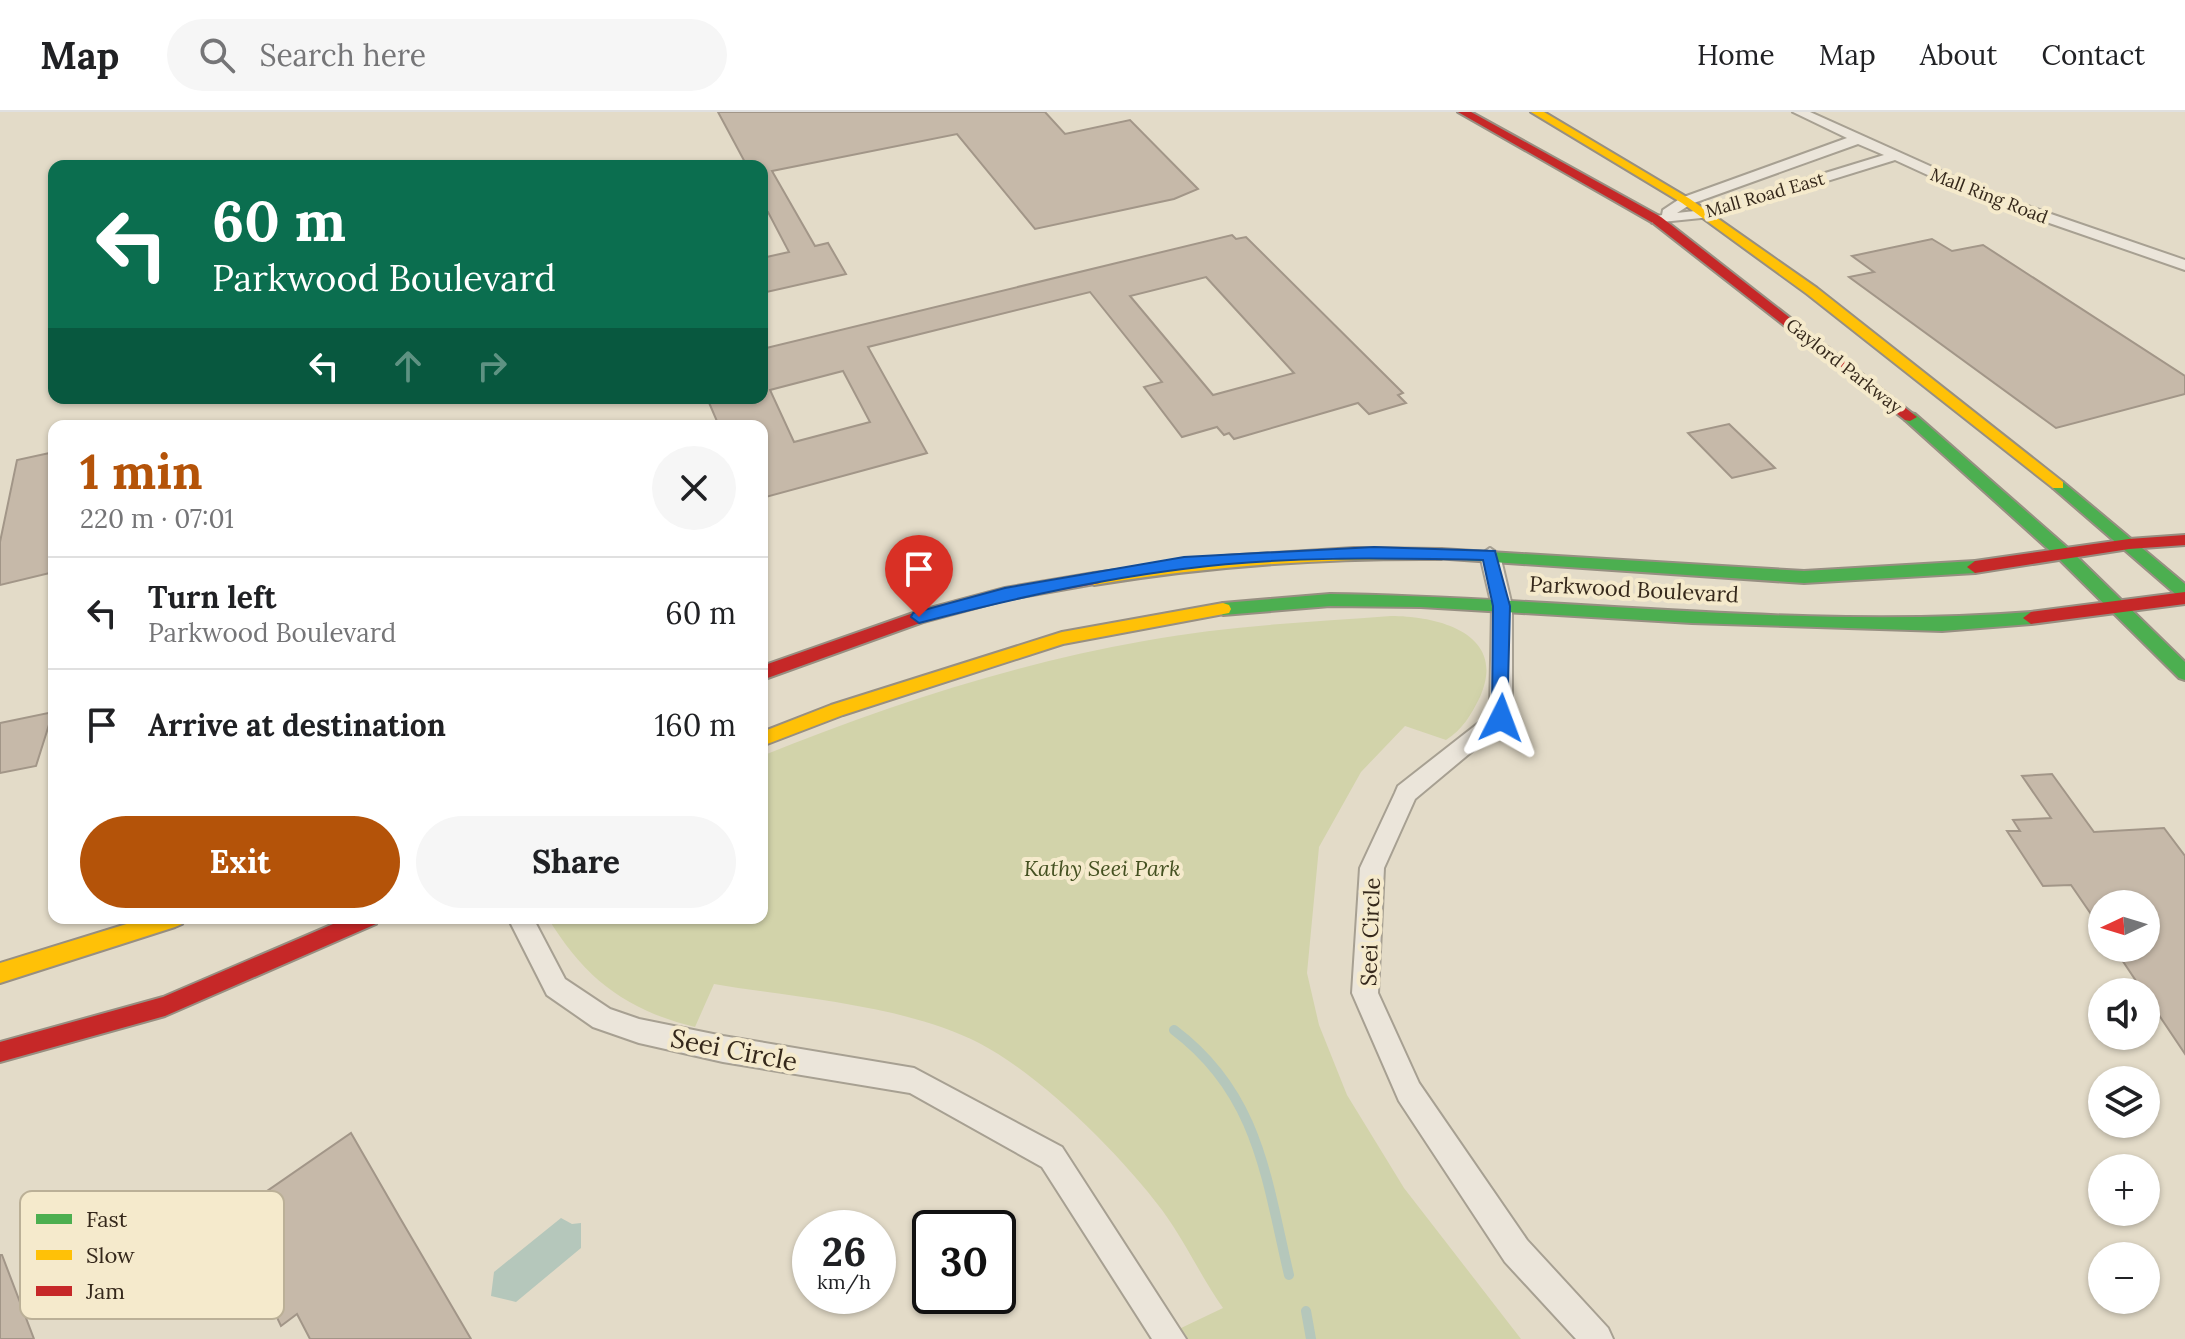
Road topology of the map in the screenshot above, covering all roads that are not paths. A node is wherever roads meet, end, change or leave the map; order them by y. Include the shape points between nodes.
1 (1463, 112) edge
2 (1536, 112) edge
3 (1799, 112) edge
4 (1855, 140) junction
5 (1892, 157) junction
6 (1686, 201) junction
7 (1706, 214) junction
8 (1657, 220) junction
9 (2185, 265) edge
10 (2185, 540) edge
11 (2129, 544) junction
12 (2063, 553) junction
13 (1490, 555) junction
14 (2185, 595) edge
15 (1502, 606) junction
16 (2119, 607) junction
17 (768, 671) edge
18 (2185, 673) edge
19 (768, 737) edge
20 (156, 924) edge
21 (355, 924) edge
22 (523, 924) edge
23 (0, 973) edge
24 (0, 1052) edge
25 (1170, 1339) edge
26 (1597, 1339) edge

1 - 8 main road, Gaylord Parkway
2 - 6 main road, Gaylord Parkway
3 - 4 street, Mall Ring Road
4 - 5 street, Mall Ring Road
4 - 6 street, Mall Road East
5 - 7 street, Mall Road East
5 - 9 street, Mall Ring Road via 2061,225
6 - 7 main road, Gaylord Parkway
6 - 8 street, Mall Road East
7 - 8 street, Mall Road East
7 - 11 main road, Gaylord Parkway via 1812,291
8 - 12 main road, Gaylord Parkway via 1915,421
10 - 11 main road, Parkwood Boulevard
11 - 12 main road, Parkwood Boulevard
11 - 14 main road, Gaylord Parkway
12 - 13 main road, Parkwood Boulevard via 1980,567 1804,577
12 - 16 main road, Gaylord Parkway
13 - 15 street, Seei Circle
13 - 17 main road, Parkwood Boulevard via 1374,552 1184,563 1005,594 919,617
14 - 16 main road, Parkwood Boulevard
15 - 16 main road, Parkwood Boulevard via 1942,625
15 - 19 main road, Parkwood Boulevard via 1330,600 1247,606 1062,638
15 - 26 street, Seei Circle via 1501,718 1406,793 1372,868 1365,993 1409,1092 1516,1251
16 - 18 main road, Gaylord Parkway
20 - 23 main road
21 - 24 main road via 165,1006
22 - 25 street, Seei Circle via 556,987 602,1018 709,1046 914,1081 1052,1157

